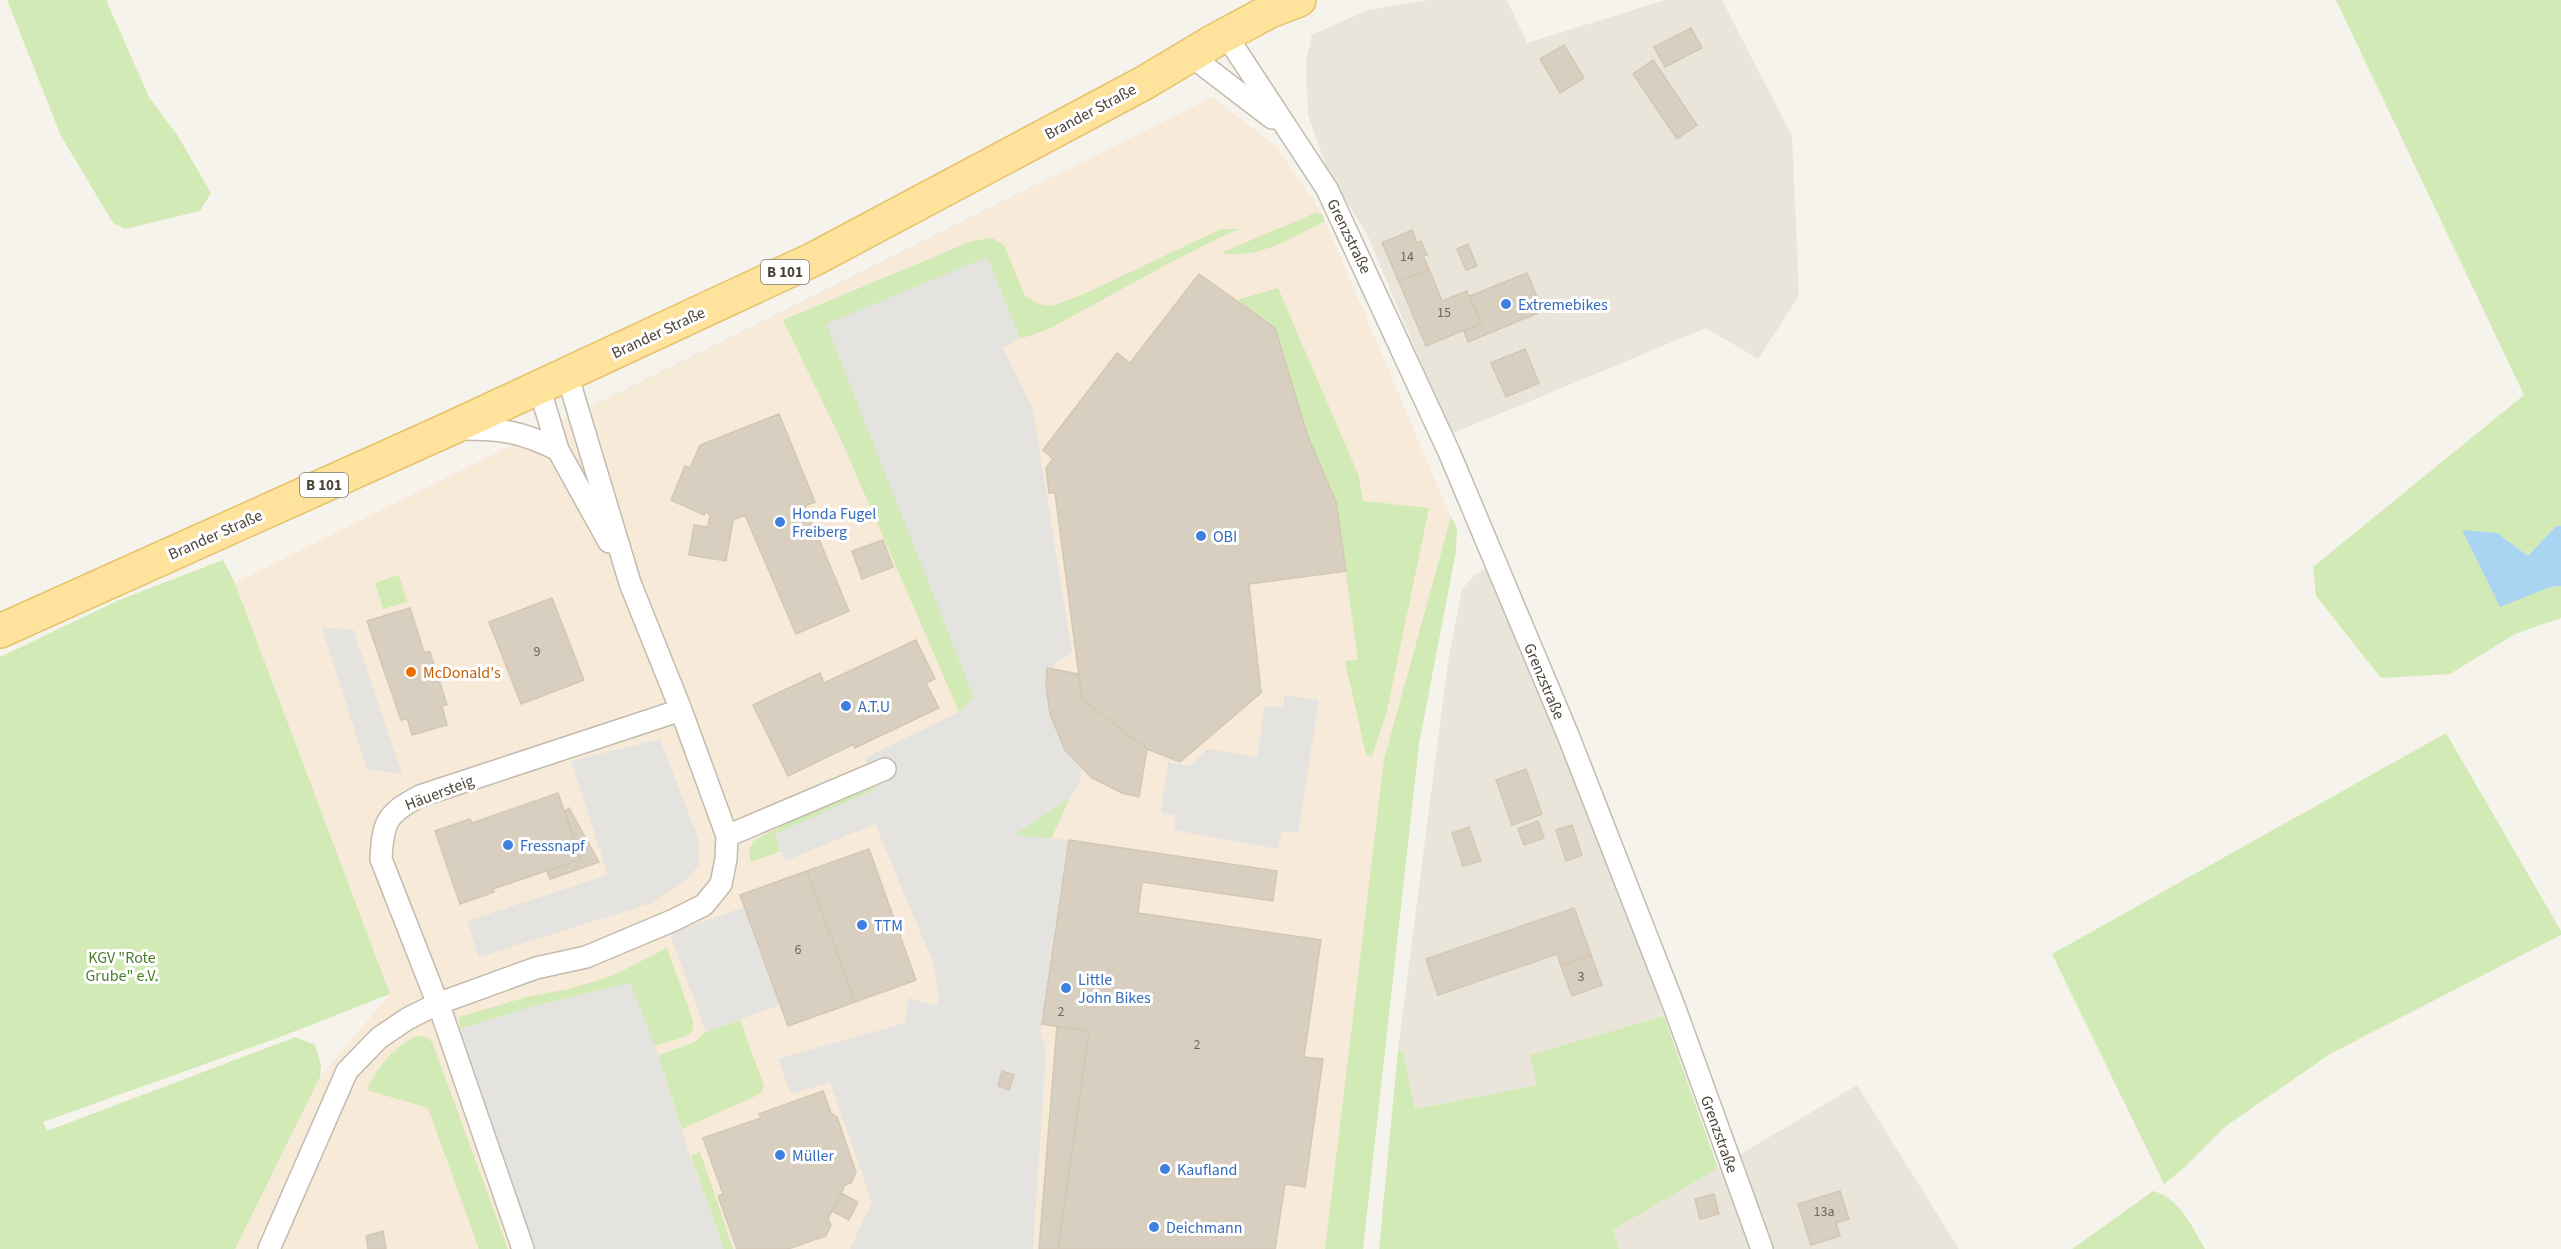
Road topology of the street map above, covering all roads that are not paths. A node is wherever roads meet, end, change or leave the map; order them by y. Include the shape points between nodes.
1 (1299, 0) edge
2 (1226, 35) junction
3 (1191, 56) junction
4 (1289, 131) junction
5 (553, 380) junction
6 (447, 430) junction
7 (558, 450) junction
8 (630, 583) junction
9 (0, 631) edge
10 (681, 710) junction
11 (885, 769) dead end
12 (727, 836) junction
13 (437, 1004) junction
14 (269, 1249) edge
15 (523, 1249) edge
16 (1762, 1249) edge

1 - 2 main road, Brander Straße / B 101
2 - 3 main road, Brander Straße / B 101
2 - 4 street, Grenzstraße
3 - 4 street, Grenzstraße
3 - 5 main road, Brander Straße / B 101 via 814,259
4 - 16 street, Grenzstraße via 1328,189 1351,235 1449,452 1568,735
5 - 6 main road, Brander Straße / B 101
5 - 7 street
5 - 8 street
6 - 7 street via 519,433
6 - 9 main road, Brander Straße / B 101
7 - 8 street
8 - 10 street
10 - 12 street
10 - 13 street, Häuersteig via 420,796 395,809 382,831 381,859
11 - 12 street
12 - 13 street via 721,884 704,905 585,957 536,968
13 - 14 street via 379,1038 347,1071
13 - 15 street, Häuersteig

